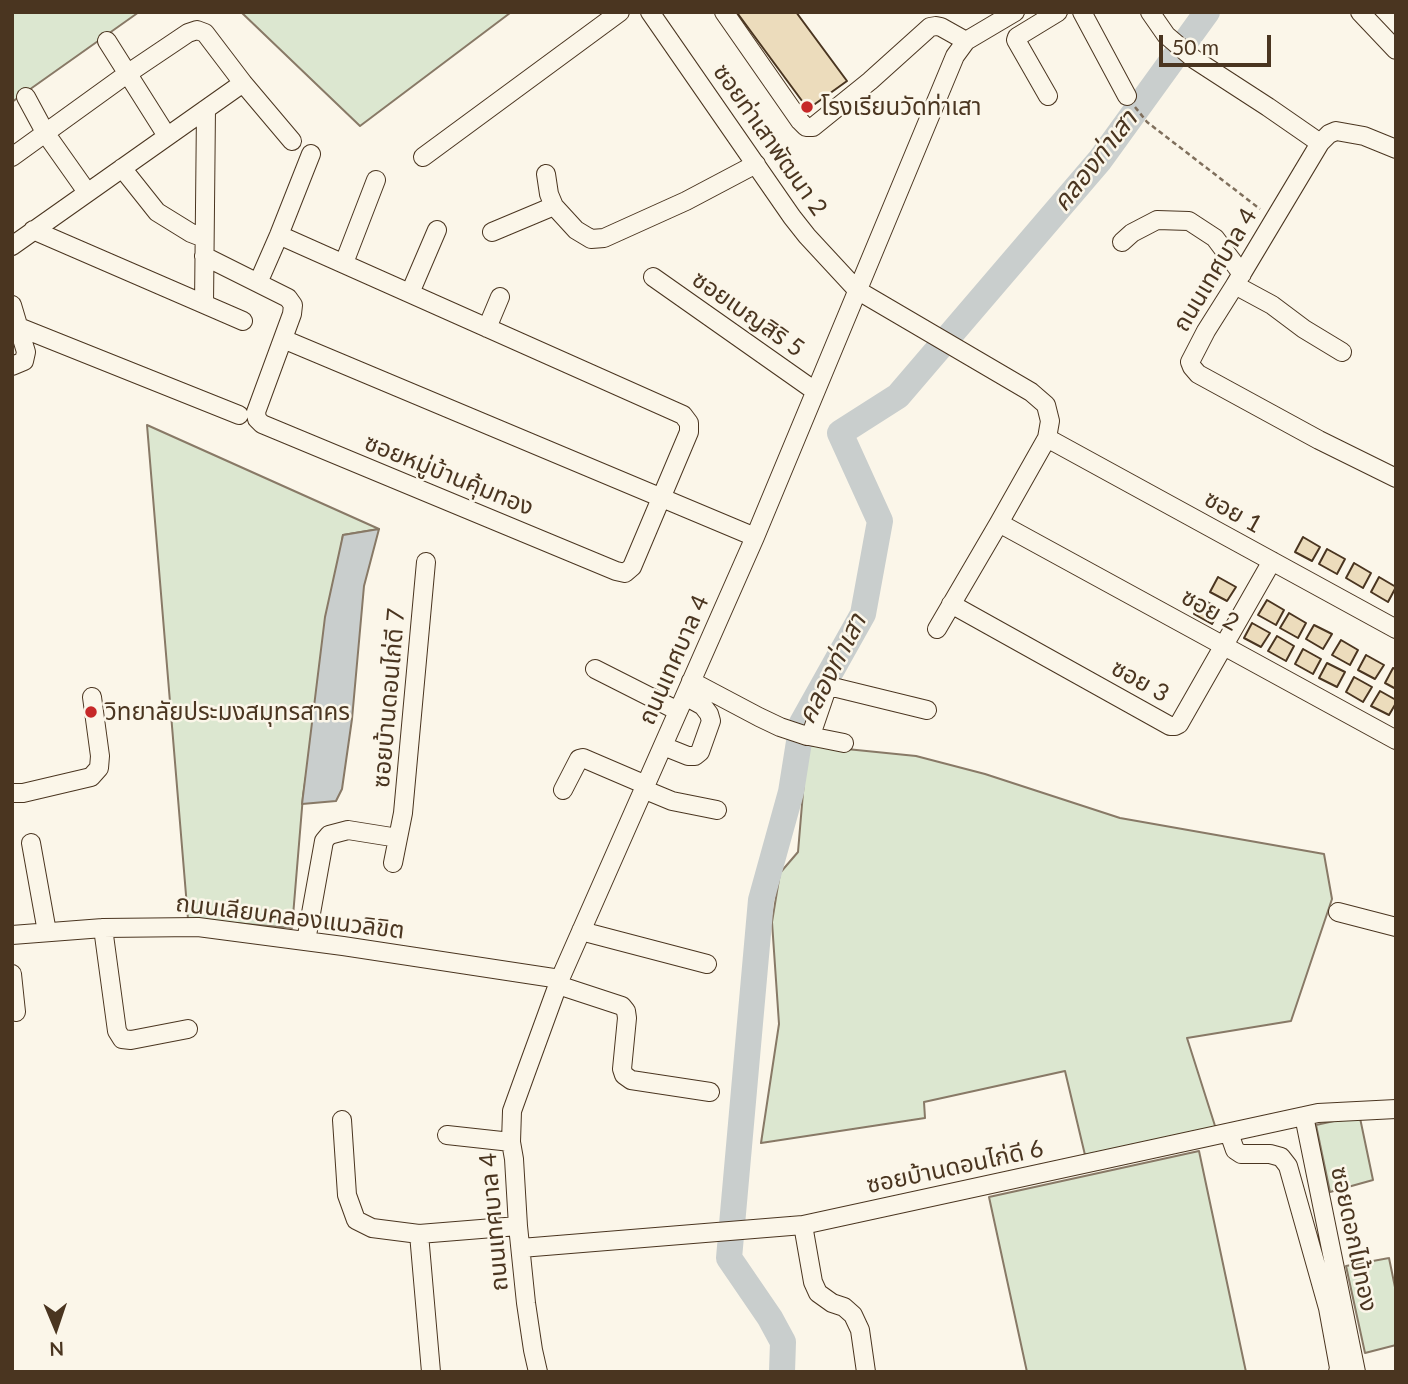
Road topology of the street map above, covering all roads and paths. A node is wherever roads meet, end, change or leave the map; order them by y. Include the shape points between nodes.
1 (620, 12) edge
2 (650, 12) edge
3 (724, 12) edge
4 (1015, 12) edge
5 (1058, 12) edge
6 (1082, 12) edge
7 (1150, 12) edge
8 (1360, 12) edge
9 (107, 41) dead end
10 (966, 41) junction
11 (1396, 50) edge
12 (127, 74) junction
13 (243, 82) junction
14 (1048, 96) dead end
15 (1126, 96) dead end
16 (26, 97) dead end
17 (206, 109) junction
18 (1147, 122) dead end
19 (46, 134) junction
20 (167, 136) junction
21 (292, 141) dead end
22 (1320, 143) junction
23 (1396, 149) edge
24 (311, 154) dead end
25 (12, 157) edge
26 (423, 158) dead end
27 (756, 164) junction
28 (122, 168) junction
29 (546, 174) dead end
30 (376, 180) dead end
31 (87, 192) junction
32 (554, 206) junction
33 (1273, 220) junction
34 (33, 230) junction
35 (437, 230) dead end
36 (492, 232) dead end
37 (279, 235) junction
38 (1122, 242) dead end
39 (12, 246) edge
40 (204, 247) junction
41 (344, 263) junction
42 (653, 277) dead end
43 (1239, 279) junction
44 (258, 283) junction
45 (857, 290) junction
46 (410, 293) junction
47 (500, 297) dead end
48 (204, 304) junction
49 (12, 305) edge
50 (243, 321) dead end
51 (19, 327) junction
52 (487, 328) junction
53 (283, 339) junction
54 (1342, 352) dead end
55 (12, 366) edge
56 (816, 391) junction
57 (239, 415) dead end
58 (1047, 438) junction
59 (1396, 478) edge
60 (661, 498) junction
61 (999, 523) junction
62 (755, 537) junction
63 (1272, 561) junction
64 (426, 562) dead end
65 (951, 604) junction
66 (937, 629) dead end
67 (1396, 629) edge
68 (1225, 646) junction
69 (595, 669) dead end
70 (685, 696) junction
71 (92, 697) dead end
72 (926, 710) dead end
73 (807, 736) junction
74 (1396, 740) edge
75 (844, 743) dead end
76 (663, 746) junction
77 (644, 787) junction
78 (562, 790) dead end
79 (12, 793) edge
80 (717, 810) dead end
81 (398, 838) junction
82 (31, 843) dead end
83 (393, 863) dead end
84 (1338, 912) dead end
85 (1396, 927) edge
86 (103, 928) junction
87 (581, 931) junction
88 (47, 932) junction
89 (12, 936) edge
90 (306, 941) junction
91 (707, 964) dead end
92 (12, 974) edge
93 (559, 982) junction
94 (16, 1012) dead end
95 (188, 1029) dead end
96 (710, 1092) dead end
97 (1396, 1109) edge
98 (1304, 1116) junction
99 (342, 1120) dead end
100 (1229, 1133) junction
101 (447, 1135) dead end
102 (510, 1142) junction
103 (803, 1225) junction
104 (518, 1226) junction
105 (419, 1234) junction
106 (521, 1248) junction
107 (430, 1372) edge
108 (538, 1372) edge
109 (866, 1372) edge
110 (1338, 1372) edge
111 (1356, 1372) edge

1 - 26 street
2 - 27 street, ซอยท่าเสาพัฒนา 2
3 - 10 street via 806,127 813,127 930,27 941,27
4 - 10 street, ถนนเทศบาล 4
5 - 14 street via 1016,40
6 - 15 street
7 - 22 street via 1166,35 1194,59
8 - 11 street
9 - 12 street
10 - 45 street, ถนนเทศบาล 4 via 955,56
12 - 13 street via 197,30 205,33
12 - 19 street
12 - 20 street
13 - 17 street
13 - 21 street
16 - 19 street
17 - 20 street
17 - 40 street
18 - 33 path
19 - 25 street
19 - 31 street
20 - 28 street
22 - 23 street via 1336,131
22 - 33 street, ถนนเทศบาล 4
24 - 37 street
27 - 32 street via 604,237 591,239 576,230
27 - 45 street, ซอยท่าเสาพัฒนา 2 via 807,236
28 - 31 street
28 - 40 street, ซอยหมู่บ้านคุ้มทอง via 157,212
29 - 32 street
30 - 41 street
31 - 34 street
32 - 36 street
33 - 43 street, ถนนเทศบาล 4
34 - 39 street
34 - 48 street
35 - 46 street
37 - 41 street, ซอยหมู่บ้านคุ้มทอง
37 - 44 street
38 - 43 street via 1157,220 1189,221 1215,238
40 - 44 street, ซอยหมู่บ้านคุ้มทอง
40 - 48 street
41 - 46 street, ซอยหมู่บ้านคุ้มทอง
42 - 56 street, ซอยเบญสิริ 5
43 - 54 street
43 - 59 street, ถนนเทศบาล 4 via 1206,331 1190,362 1192,367
44 - 53 street, ซอยหมู่บ้านคุ้มทอง via 293,305
45 - 56 street, ถนนเทศบาล 4
45 - 58 street, ซอยท่าเสาพัฒนา 2 via 1031,392 1046,405 1050,421
46 - 52 street, ซอยหมู่บ้านคุ้มทอง
47 - 52 street
48 - 50 street
49 - 51 street
51 - 55 street via 26,352 24,361
51 - 57 street
52 - 60 street, ซอยหมู่บ้านคุ้มทอง via 683,415 689,432
53 - 60 street
53 - 60 street, ซอยหมู่บ้านคุ้มทอง via 256,412 262,424 625,573 632,567
56 - 62 street, ถนนเทศบาล 4
58 - 61 street
58 - 63 street, ซอย 1
60 - 62 street
61 - 65 street
61 - 68 street, ซอย 2
62 - 70 street, ถนนเทศบาล 4
63 - 67 street, ซอย 1
63 - 68 street, ซอย 3
64 - 81 street, ซอยบ้านดอนไก่ดี 7
65 - 66 street
65 - 68 street, ซอย 3 via 1170,726 1179,724
68 - 74 street, ซอย 2
69 - 70 street
70 - 73 street
70 - 76 street, ถนนเทศบาล 4
70 - 76 street via 703,706 711,721 700,752 688,756
71 - 79 street via 99,768 91,777
72 - 73 street via 830,688
73 - 75 street
76 - 77 street, ถนนเทศบาล 4
77 - 78 street via 583,758
77 - 80 street via 672,801
77 - 87 street, ถนนเทศบาล 4
81 - 83 street, ซอยบ้านดอนไก่ดี 7
81 - 90 street via 348,830 324,841
82 - 88 street
84 - 85 street
86 - 88 street, ถนนเลียบคลองแนวลิขิต
86 - 90 street, ถนนเลียบคลองแนวลิขิต via 198,927
86 - 95 street via 117,1031 122,1039
87 - 91 street
87 - 93 street, ถนนเทศบาล 4
88 - 89 street, ถนนเลียบคลองแนวลิขิต
90 - 93 street, ถนนเลียบคลองแนวลิขิต
92 - 94 street
93 - 96 street, ถนนเลียบคลองแนวลิขิต via 626,1011 624,1076
93 - 102 street, ถนนเทศบาล 4 via 512,1111
97 - 98 street, ซอยบ้านดอนไก่ดี 6
98 - 100 street, ซอยบ้านดอนไก่ดี 6
98 - 111 street, ซอยดอกไม้ทอง
99 - 105 street via 347,1195 356,1220 372,1228
100 - 103 street, ซอยบ้านดอนไก่ดี 6
100 - 110 street via 1241,1154 1270,1154 1281,1157 1288,1166 1328,1308
101 - 102 street
102 - 104 street, ถนนเทศบาล 4
103 - 106 street, ซอยบ้านดอนไก่ดี 6
103 - 109 street via 813,1282 818,1293 853,1315
104 - 105 street
104 - 106 street, ถนนเทศบาล 4
105 - 107 street
106 - 108 street, ถนนเทศบาล 4

